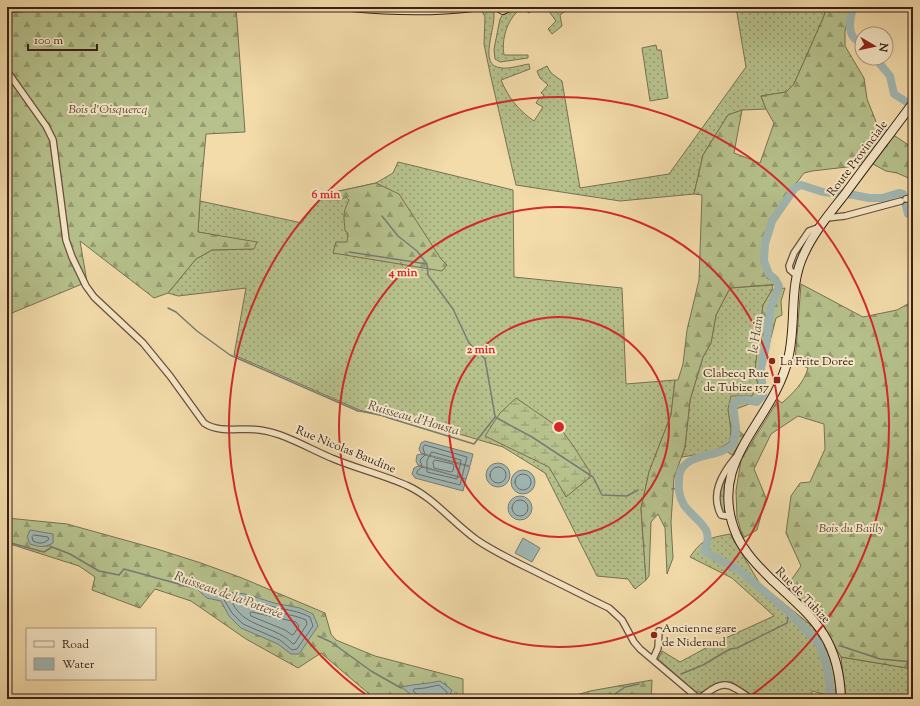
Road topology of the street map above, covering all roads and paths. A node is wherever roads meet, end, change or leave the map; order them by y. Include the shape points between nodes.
1 (351, 7) edge
2 (474, 7) edge
3 (498, 7) edge
4 (510, 7) edge
5 (7, 71) edge
6 (913, 104) edge
7 (913, 197) edge
8 (827, 218) junction
9 (793, 294) joint
10 (738, 454) junction
11 (730, 516) junction
12 (659, 631) dead end
13 (653, 659) junction
14 (699, 699) edge
15 (751, 699) edge
16 (841, 699) edge

1 - 2 main road via 408,11
3 - 4 main road via 503,10
5 - 13 street, Rue Nicolas Baudine via 53,140 66,240 91,293 143,344 204,423 218,429 255,429 277,434 415,489 489,547 609,608 622,620 636,645
6 - 8 main road, Route Provinciale
7 - 8 street via 846,216
8 - 9 main road, Route Provinciale via 804,253 796,275
9 - 10 main road, Rue de Tubize via 790,347 785,369 776,390
10 - 11 main road, Rue de Tubize via 729,489
10 - 11 street, Rue de Tubize via 726,470 717,491 717,504 721,515
11 - 16 main road, Rue de Tubize via 738,538 751,557 825,635 837,663
12 - 13 street via 658,648
13 - 14 street, Rue Nicolas Baudine
14 - 15 street via 712,689 724,685 733,686

